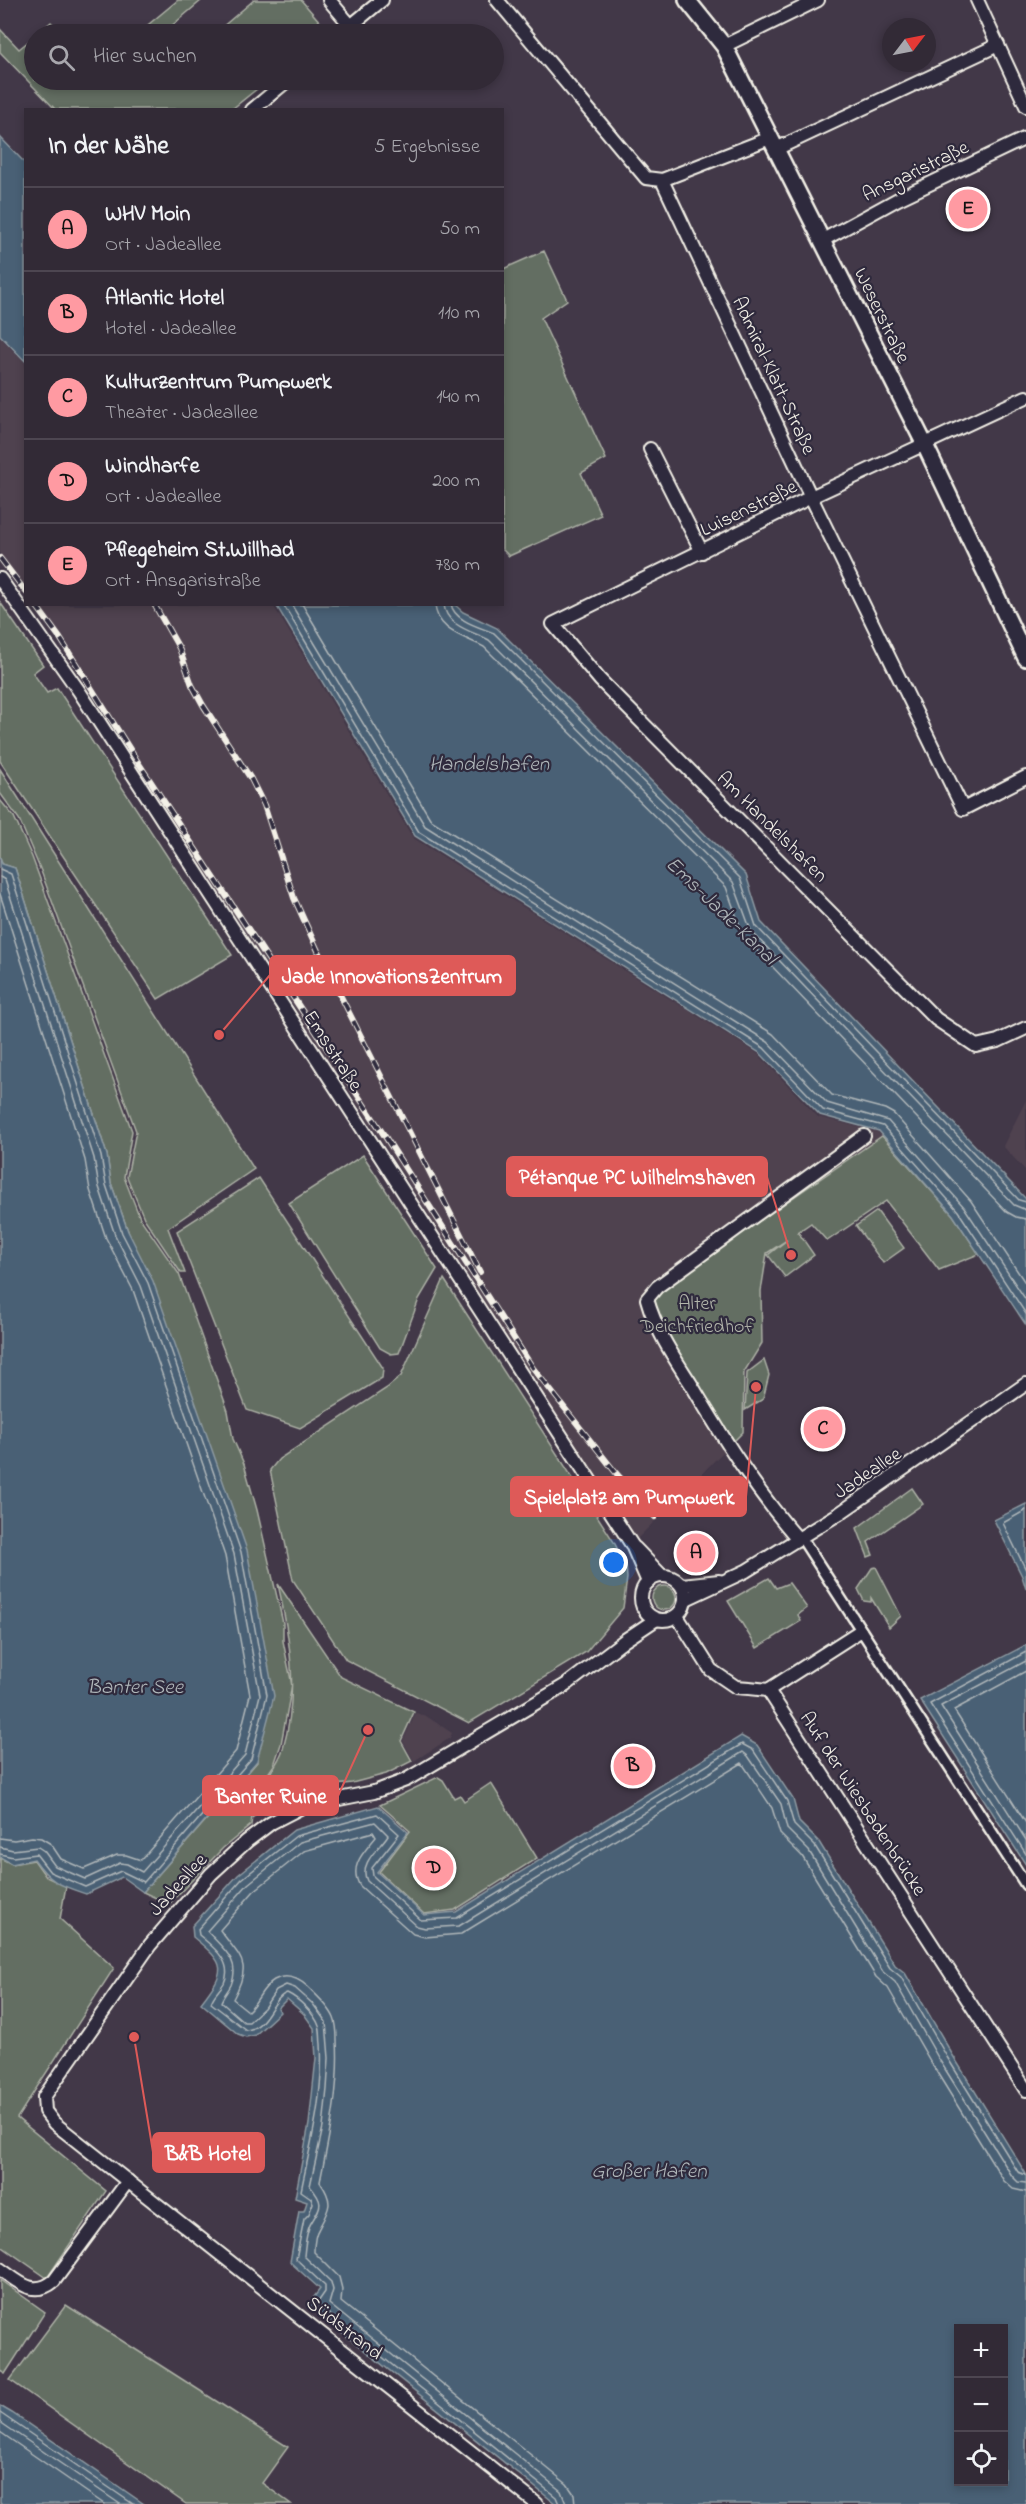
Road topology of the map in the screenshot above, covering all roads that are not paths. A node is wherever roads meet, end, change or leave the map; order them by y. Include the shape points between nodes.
1 (329, 0) edge
2 (382, 0) edge
3 (497, 0) edge
4 (687, 0) edge
5 (818, 0) edge
6 (977, 0) edge
7 (349, 24) edge
8 (353, 24) edge
9 (998, 45) junction
10 (724, 46) junction
11 (276, 90) edge
12 (1026, 106) edge
13 (254, 108) edge
14 (1026, 138) edge
15 (773, 144) junction
16 (662, 180) junction
17 (823, 240) junction
18 (1026, 397) edge
19 (925, 446) junction
20 (650, 449) dead end
21 (812, 498) junction
22 (702, 552) junction
23 (0, 579) edge
24 (553, 624) joint
25 (1026, 658) edge
26 (1026, 777) edge
27 (1026, 1028) edge
28 (864, 1136) dead end
29 (1026, 1384) edge
30 (799, 1538) junction
31 (632, 1545) junction
32 (662, 1576) junction
33 (723, 1581) junction
34 (648, 1582) junction
35 (682, 1585) junction
36 (686, 1599) junction
37 (643, 1609) junction
38 (677, 1616) junction
39 (655, 1620) junction
40 (860, 1631) junction
41 (625, 1640) junction
42 (768, 1690) junction
43 (1026, 1885) edge
44 (1026, 2090) edge
45 (128, 2181) junction
46 (0, 2269) edge
47 (537, 2504) edge

1 - 7 street
2 - 8 street
3 - 16 street via 646,178
4 - 10 street, Weserstraße
5 - 10 street
6 - 9 street
9 - 12 street
9 - 15 street
10 - 15 street, Weserstraße
11 - 13 street
14 - 17 street, Ansgaristraße
15 - 16 street
15 - 17 street, Weserstraße
16 - 21 street, Admiral-Klatt-Straße
17 - 19 street, Weserstraße
18 - 19 street, Luisenstraße
19 - 21 street, Luisenstraße
19 - 25 street, Weserstraße
20 - 22 street
21 - 22 street, Luisenstraße
21 - 26 street, Admiral-Klatt-Straße via 963,809
22 - 24 street, Luisenstraße
23 - 31 street, Emsstraße via 79,692
24 - 27 street, Am Handelshafen via 600,680 936,1019 976,1046
28 - 30 street via 657,1287 647,1299 653,1322 719,1431 752,1482
29 - 30 street, Jadeallee via 892,1479
30 - 33 street, Jadeallee
30 - 40 street
31 - 32 street, Emsstraße
31 - 34 street, Emsstraße
32 - 34 street
32 - 35 street
33 - 35 street, Jadeallee
33 - 36 street, Jadeallee
34 - 37 street via 641,1595
35 - 36 street
36 - 38 street
37 - 39 street
37 - 41 street, Jadeallee
38 - 39 street via 667,1621
38 - 42 street via 711,1670 723,1680 736,1687
39 - 41 street, Jadeallee
40 - 42 street
40 - 43 street
41 - 45 street, Jadeallee via 566,1685 406,1780 289,1813 256,1834 211,1874 150,1945 44,2097 45,2112 54,2123
42 - 44 street, Auf der Wiesbadenbrücke
45 - 46 street via 54,2281 41,2289 28,2288
45 - 47 street, Südstrand

